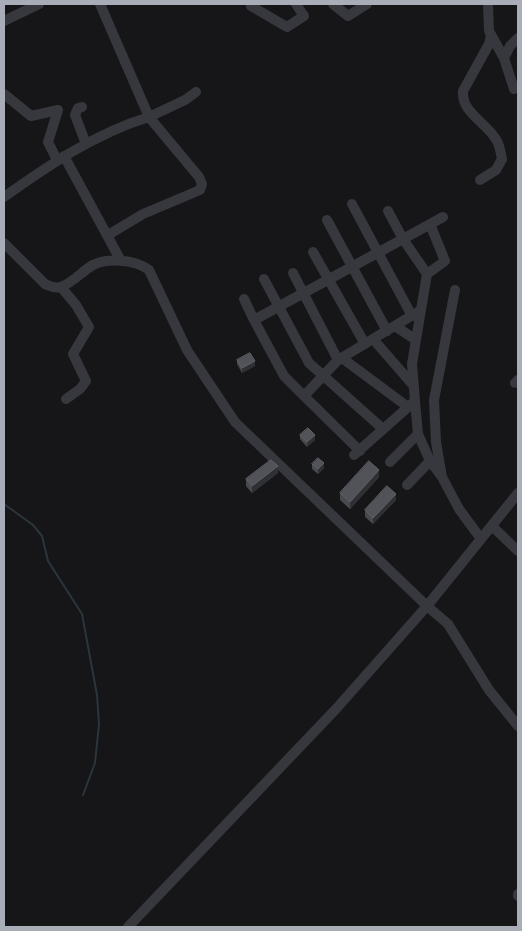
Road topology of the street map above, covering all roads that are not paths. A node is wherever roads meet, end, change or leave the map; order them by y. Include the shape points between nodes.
1 (39, 4) edge
2 (100, 4) edge
3 (252, 4) edge
4 (296, 4) edge
5 (333, 4) edge
6 (368, 4) edge
7 (488, 4) edge
8 (4, 21) edge
9 (491, 35) junction
10 (518, 38) edge
11 (504, 58) junction
12 (514, 89) dead end
13 (196, 92) dead end
14 (4, 94) edge
15 (82, 108) dead end
16 (149, 117) junction
17 (86, 144) junction
18 (60, 158) junction
19 (480, 180) dead end
20 (4, 197) edge
21 (352, 204) dead end
22 (388, 211) dead end
23 (443, 217) dead end
24 (327, 220) dead end
25 (430, 224) junction
26 (108, 236) junction
27 (403, 239) junction
28 (4, 243) edge
29 (313, 252) dead end
30 (378, 253) junction
31 (121, 261) junction
32 (352, 267) junction
33 (293, 273) dead end
34 (427, 274) junction
35 (264, 279) dead end
36 (328, 280) junction
37 (61, 287) junction
38 (455, 290) dead end
39 (304, 292) junction
40 (244, 299) dead end
41 (278, 307) junction
42 (416, 313) junction
43 (254, 320) junction
44 (391, 328) junction
45 (416, 340) junction
46 (369, 342) junction
47 (340, 359) junction
48 (324, 375) junction
49 (291, 384) dead end
50 (414, 385) junction
51 (304, 396) junction
52 (66, 398) dead end
53 (411, 404) junction
54 (384, 429) junction
55 (418, 434) junction
56 (430, 461) junction
57 (390, 462) dead end
58 (442, 477) junction
59 (407, 485) dead end
60 (518, 493) edge
61 (492, 526) junction
62 (481, 539) junction
63 (518, 551) edge
64 (427, 606) junction
65 (518, 726) edge
66 (128, 927) edge

1 - 8 street
2 - 16 street
3 - 4 street via 287,27 304,15
5 - 6 street via 348,16
7 - 9 street
9 - 11 street
9 - 19 street via 462,98 467,109 498,142 502,159 496,170
10 - 11 street
11 - 12 street
13 - 16 street
14 - 18 street via 31,116 58,110 48,142
15 - 17 street via 78,108 75,115
16 - 17 street
16 - 26 street via 199,177 200,190 143,214
17 - 18 street
18 - 20 street
18 - 26 street
21 - 30 street
22 - 27 street
23 - 25 street
24 - 32 street
25 - 27 street
25 - 34 street via 445,261
26 - 31 street
27 - 30 street
27 - 34 street
28 - 37 street via 45,284
29 - 36 street
30 - 32 street
30 - 42 street
31 - 37 street via 94,264
31 - 64 street via 149,270 187,350 235,422
32 - 36 street
32 - 44 street
33 - 39 street
34 - 42 street
35 - 41 street
36 - 39 street
36 - 46 street
37 - 52 street via 89,328 73,354 86,381 80,390
38 - 58 street via 434,400
39 - 41 street
39 - 47 street
40 - 43 street
41 - 43 street
41 - 48 street via 309,364
42 - 44 street
42 - 45 street
43 - 51 street via 284,376
44 - 45 street
44 - 46 street
45 - 50 street via 412,364
46 - 47 street
46 - 50 street
47 - 48 street
47 - 53 street
48 - 51 street
48 - 54 street
49 - 51 street
50 - 53 street
51 - 54 street via 357,453
53 - 54 street
53 - 55 street
55 - 56 street
55 - 57 street
56 - 58 street
56 - 59 street
58 - 62 street via 459,509
60 - 61 street
61 - 62 street
61 - 63 street
62 - 64 street
64 - 65 street via 448,624 488,690
64 - 66 street via 336,709

